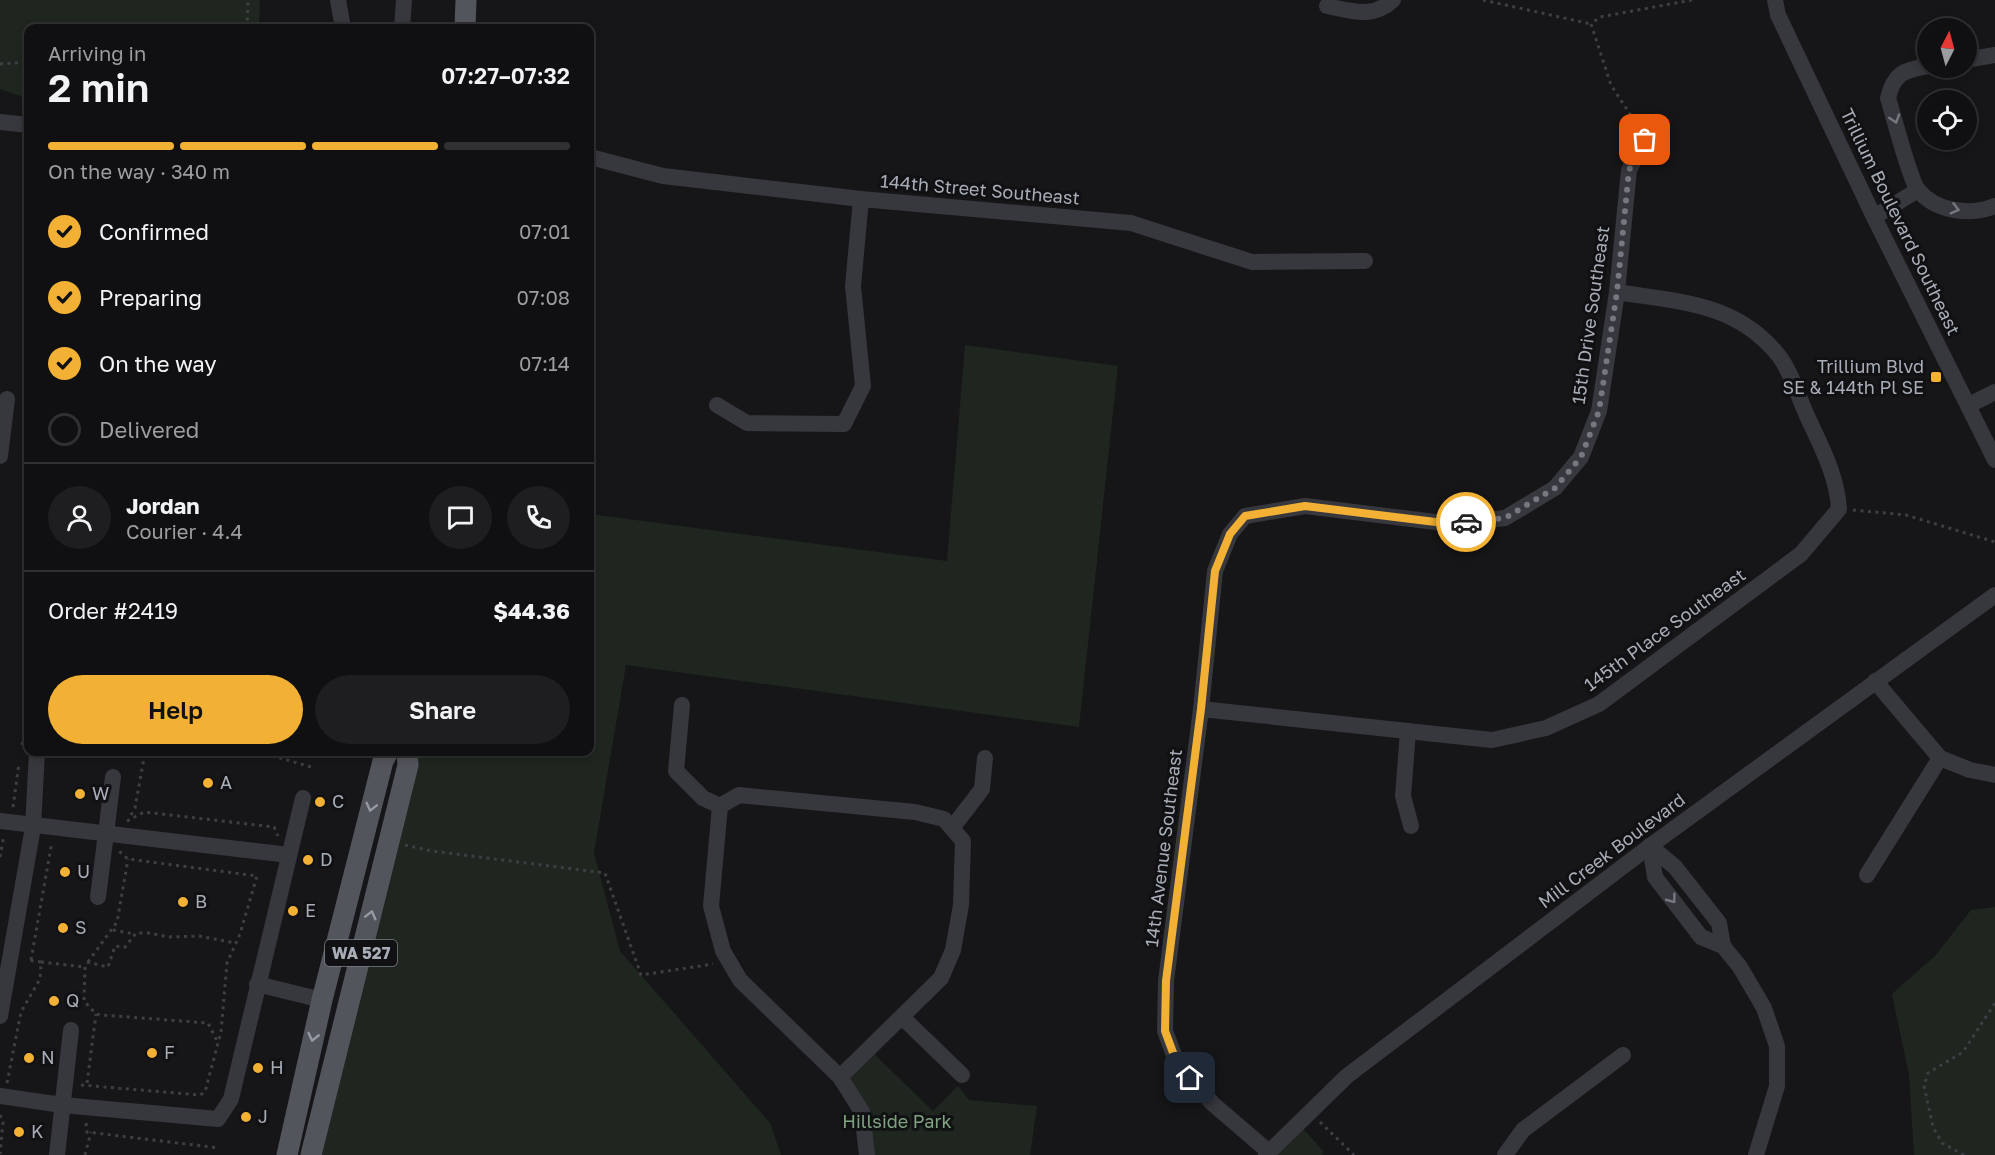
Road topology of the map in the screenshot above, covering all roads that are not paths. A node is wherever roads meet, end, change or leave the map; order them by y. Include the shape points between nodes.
1 (338, 0) edge
2 (404, 0) edge
3 (466, 0) edge
4 (1394, 0) edge
5 (1775, 0) edge
6 (1327, 6) dead end
7 (343, 24) edge
8 (402, 24) edge
9 (465, 24) edge
10 (1995, 55) edge
11 (1977, 58) edge
12 (1917, 68) edge
13 (0, 122) edge
14 (24, 125) edge
15 (1645, 140) road end
16 (594, 158) edge
17 (1918, 190) junction
18 (861, 199) junction
19 (1995, 206) edge
20 (1874, 218) junction
21 (1365, 261) dead end
22 (1617, 292) junction
23 (1995, 392) edge
24 (7, 399) dead end
25 (717, 405) dead end
26 (1969, 405) junction
27 (0, 456) edge
28 (1995, 460) edge
29 (1245, 516) joint
30 (1995, 595) edge
31 (1875, 681) junction
32 (682, 705) dead end
33 (1201, 709) junction
34 (1408, 731) junction
35 (29, 756) edge
36 (386, 756) edge
37 (407, 756) edge
38 (985, 758) dead end
39 (1940, 758) junction
40 (1995, 775) edge
41 (113, 777) dead end
42 (303, 798) dead end
43 (720, 806) junction
44 (7, 817) edge
45 (948, 823) junction
46 (1411, 826) dead end
47 (33, 827) junction
48 (113, 835) junction
49 (1650, 846) junction
50 (289, 855) junction
51 (1867, 875) dead end
52 (98, 897) dead end
53 (257, 984) junction
54 (322, 1000) junction
55 (0, 1016) edge
56 (902, 1017) junction
57 (71, 1030) dead end
58 (1623, 1055) dead end
59 (962, 1075) dead end
60 (840, 1077) junction
61 (1, 1096) edge
62 (63, 1098) junction
63 (1268, 1154) edge
64 (57, 1155) edge
65 (287, 1155) edge
66 (311, 1155) edge
67 (867, 1155) edge
68 (1505, 1155) edge
69 (1756, 1155) edge

1 - 7 street
2 - 8 street
3 - 9 main road
4 - 6 street via 1382,10 1366,12
5 - 20 street, Trillium Boulevard Southeast via 1778,15
10 - 11 street
12 -> 17 street via 1906,70 1892,82 1888,98
13 - 14 street
15 - 22 street, 15th Drive Southeast via 1629,170
16 - 18 street, 144th Street Southeast via 663,176
17 -> 19 street via 1941,206 1969,213
17 - 20 street
18 - 21 street, 144th Street Southeast via 1131,223 1252,262
18 - 25 street via 853,286 863,386 844,424 747,423
20 - 26 street, Trillium Boulevard Southeast
22 - 29 street, 15th Drive Southeast via 1599,411 1581,457 1555,488 1505,518 1452,524 1305,506
22 - 34 street, 145th Place Southeast via 1712,307 1749,327 1779,357 1831,467 1839,509 1801,554 1599,704 1546,728 1492,740
23 - 26 street
24 - 27 street
26 - 28 street, Trillium Boulevard Southeast
29 - 33 street, 14th Avenue Southeast via 1230,534 1215,571
30 - 31 street, Mill Creek Boulevard
31 - 39 street
31 - 49 street, Mill Creek Boulevard
32 - 43 street via 676,771 703,798
33 - 34 street, 145th Place Southeast
33 - 63 street, 14th Avenue Southeast via 1166,981 1165,1031 1178,1066
34 - 46 street via 1403,796
35 - 47 street
36 -> 54 main road
66 -> 37 main road, WA 527
38 - 45 street via 982,789
39 - 40 street
39 - 51 street
41 - 48 street
42 - 50 street
43 - 45 street via 739,795 915,812
43 - 60 street via 711,906 723,951 740,980
44 - 47 street
45 - 56 street via 963,841 961,905 953,950 941,978
47 - 48 street
47 - 55 street
48 - 50 street
48 - 52 street
49 - 63 street, Mill Creek Boulevard via 1347,1076
49 - 69 street via 1675,867 1719,923 1723,946 1764,1008 1777,1046 1777,1086
50 - 53 street
53 - 54 street
53 - 62 street via 231,1100 218,1119 81,1107
54 -> 65 main road
56 - 59 street
56 - 60 street
57 - 62 street
58 - 68 street via 1523,1130
60 - 67 street via 862,1112
61 - 62 street
62 - 64 street

